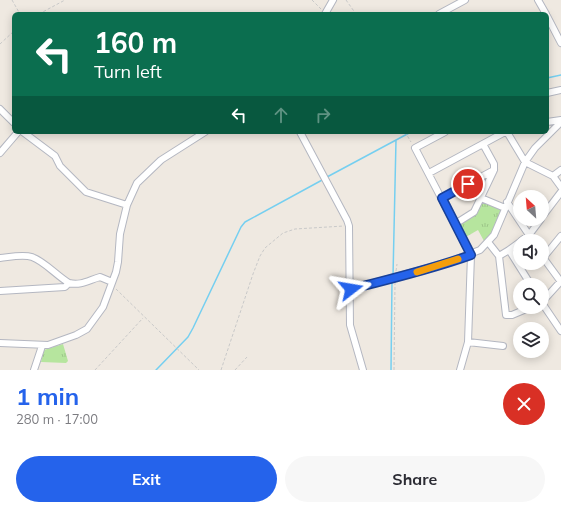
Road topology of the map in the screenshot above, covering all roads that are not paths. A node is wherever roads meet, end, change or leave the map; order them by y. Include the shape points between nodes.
1 (333, 0) edge
2 (465, 0) edge
3 (538, 0) edge
4 (323, 12) edge
5 (443, 12) edge
6 (544, 12) edge
7 (549, 21) edge
8 (561, 43) edge
9 (561, 90) edge
10 (549, 93) edge
11 (0, 109) edge
12 (12, 121) edge
13 (561, 121) edge
14 (549, 122) edge
15 (16, 134) edge
16 (26, 134) edge
17 (202, 134) edge
18 (301, 134) edge
19 (441, 134) edge
20 (502, 134) edge
21 (507, 134) edge
22 (549, 134) edge
23 (549, 134) edge
24 (483, 144) junction
25 (0, 153) edge
26 (525, 162) junction
27 (494, 170) junction
28 (561, 170) edge
29 (429, 173) junction
30 (553, 176) junction
31 (561, 187) edge
32 (561, 192) edge
33 (442, 198) junction
34 (481, 198) junction
35 (127, 205) junction
36 (506, 205) junction
37 (549, 208) edge
38 (455, 224) junction
39 (535, 226) edge
40 (527, 234) edge
41 (529, 234) edge
42 (561, 236) edge
43 (488, 242) junction
44 (513, 247) edge
45 (509, 250) junction
46 (549, 250) edge
47 (471, 255) junction
48 (499, 256) junction
49 (0, 258) edge
50 (549, 265) edge
51 (527, 278) edge
52 (561, 282) edge
53 (68, 283) junction
54 (112, 283) junction
55 (351, 289) junction
56 (0, 290) edge
57 (549, 295) edge
58 (549, 313) edge
59 (516, 314) edge
60 (561, 331) edge
61 (468, 342) junction
62 (0, 343) edge
63 (42, 346) junction
64 (503, 346) dead end
65 (34, 370) edge
66 (363, 370) edge
67 (460, 370) edge

1 - 4 street
2 - 5 street
3 - 6 street
7 - 8 street
9 - 10 street
11 - 12 street
13 - 14 street
13 - 22 street
15 - 25 street
16 - 35 street via 55,156 60,166 86,192
17 - 35 street via 172,152 147,172 137,183
18 - 55 street via 349,226
19 - 29 street via 415,148
20 - 24 street
21 - 26 street
23 - 26 street
24 - 27 street via 494,164
24 - 29 street
26 - 30 street
26 - 36 street
27 - 33 street
27 - 34 street
28 - 30 street
29 - 33 street
30 - 31 street
32 - 37 street
33 - 38 street
34 - 36 street
34 - 38 street via 474,212
35 - 54 street
36 - 40 street
36 - 43 street via 494,235
38 - 47 street
39 - 41 street
42 - 46 street
43 - 47 street
43 - 48 street
44 - 45 street
45 - 48 street
45 - 51 street
47 - 55 street
47 - 61 street
48 - 59 street via 506,315
49 - 53 street via 31,256
50 - 52 street
52 - 57 street
53 - 54 street via 86,283 100,277
53 - 56 street via 65,286
54 - 63 street via 103,307 87,329 61,341
55 - 66 street via 350,325
58 - 60 street
61 - 64 street
61 - 67 street
62 - 63 street
63 - 65 street

